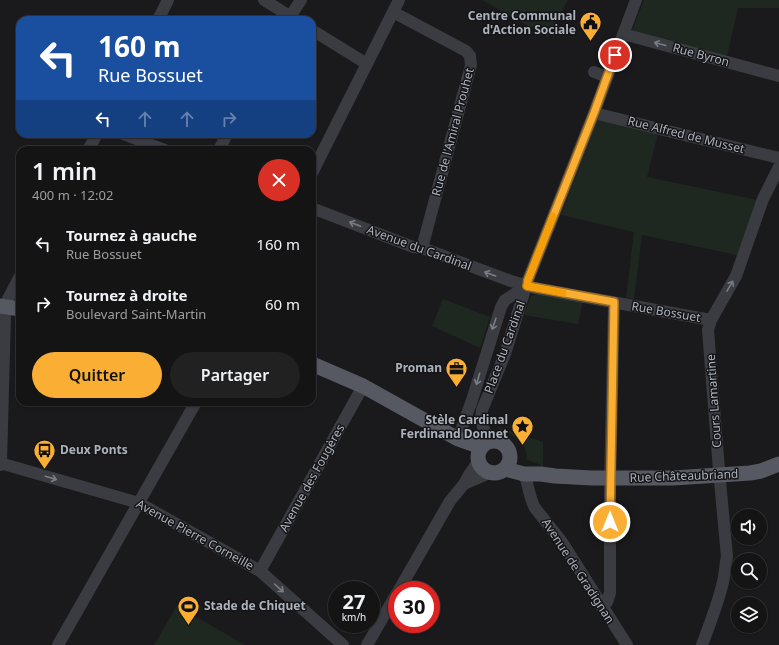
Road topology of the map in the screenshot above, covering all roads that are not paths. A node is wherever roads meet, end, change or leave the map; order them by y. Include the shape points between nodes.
1 (168, 0) edge
2 (264, 0) edge
3 (301, 0) edge
4 (399, 0) edge
5 (636, 0) edge
6 (393, 12) junction
7 (160, 16) edge
8 (288, 16) edge
9 (293, 16) edge
10 (316, 32) edge
11 (623, 34) junction
12 (367, 64) junction
13 (594, 72) dead end
14 (779, 76) edge
15 (607, 77) junction
16 (594, 113) junction
17 (134, 138) edge
18 (154, 146) edge
19 (779, 158) edge
20 (316, 165) edge
21 (779, 167) edge
22 (316, 210) edge
23 (422, 248) junction
24 (16, 284) edge
25 (527, 286) junction
26 (614, 302) junction
27 (9, 308) edge
28 (711, 320) junction
29 (316, 366) edge
30 (363, 386) junction
31 (472, 400) junction
32 (194, 406) edge
33 (458, 439) junction
34 (482, 450) junction
35 (507, 463) junction
36 (0, 464) edge
37 (779, 464) edge
38 (489, 473) junction
39 (524, 474) junction
40 (540, 474) junction
41 (720, 475) junction
42 (610, 478) junction
43 (464, 484) junction
44 (138, 503) junction
45 (260, 571) junction
46 (404, 581) edge
47 (602, 606) junction
48 (388, 609) edge
49 (58, 645) edge
50 (343, 645) edge
51 (367, 645) edge
52 (627, 645) edge
53 (702, 645) edge

1 - 7 street
2 - 8 street
3 - 9 street
4 - 6 street
5 - 11 street
6 - 12 street
6 - 23 street, Rue de l'Amiral Prouhet via 463,50 470,56 471,64
10 - 12 street
14 -> 11 street, Rue Byron
11 - 15 street
12 - 20 street
13 - 15 street
15 - 16 street
16 - 19 street, Rue Alfred de Musset
16 - 25 street
17 - 18 street
28 -> 21 street, Cours Lamartine via 736,276 763,200
23 -> 22 street, Avenue du Cardinal via 413,247
25 -> 23 street, Avenue du Cardinal
24 - 27 street via 8,299
25 - 26 street, Rue Bossuet
25 -> 31 street, Place du Cardinal via 505,300 501,307
25 - 34 street, Place du Cardinal via 505,354 482,410 481,421 485,432
26 - 28 street, Rue Bossuet
26 - 42 street
27 - 36 street
28 - 41 street, Cours Lamartine via 708,330
29 - 30 main road
30 - 33 main road
30 - 45 street, Avenue des Fougères
31 - 33 street, Place du Cardinal
31 - 34 street, Place du Cardinal via 473,423
32 - 44 street
33 - 34 main road
34 - 35 main road via 496,441 504,445 507,448
34 - 38 main road via 482,469
34 - 43 street
35 - 38 main road via 497,473
35 - 39 main road, Rue Châteaubriand
35 - 40 main road, Rue Châteaubriand
36 -> 44 street, Avenue Pierre Corneille
37 - 41 main road, Rue Châteaubriand via 760,471
38 - 43 street
39 - 40 main road, Rue Châteaubriand
39 - 47 street, Avenue de Gradignan via 532,503 562,542
40 - 42 main road, Rue Châteaubriand
41 - 42 main road, Rue Châteaubriand
41 - 53 street, Cours Lamartine via 728,557 724,580
42 - 47 street via 610,593 607,602
43 - 46 street via 450,501
44 - 45 street, Avenue Pierre Corneille
44 - 49 street
45 -> 50 street, Avenue Pierre Corneille
47 - 52 street, Avenue de Gradignan
48 - 51 street

